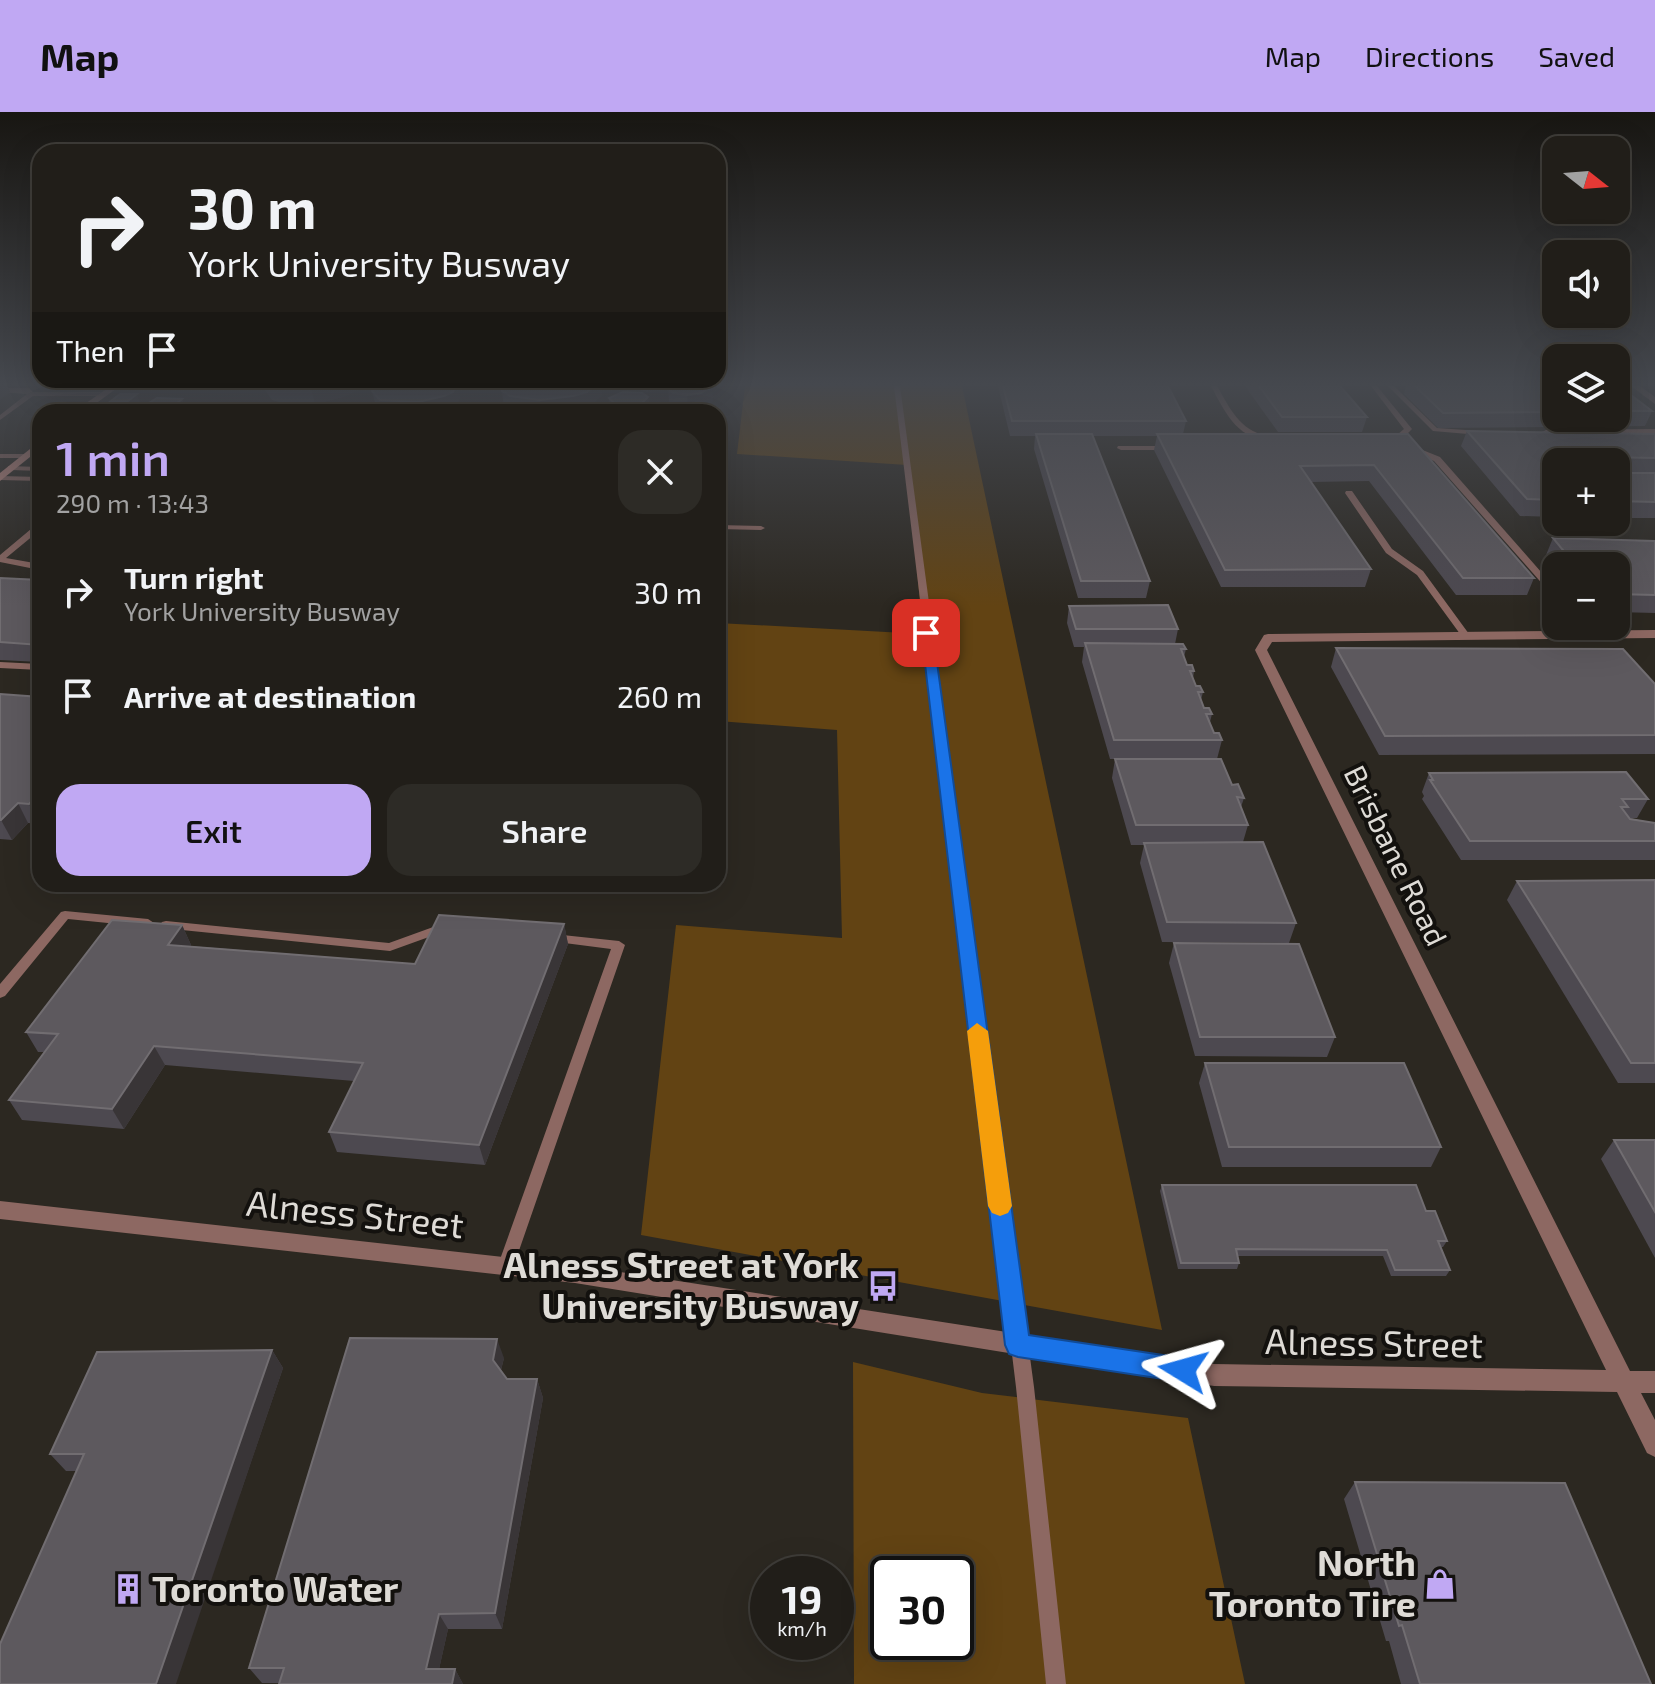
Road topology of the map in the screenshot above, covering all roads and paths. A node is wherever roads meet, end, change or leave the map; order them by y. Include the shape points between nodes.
1 (22, 459) edge
2 (906, 459) edge
3 (1437, 459) edge
4 (11, 468) junction
5 (32, 469) edge
6 (0, 478) edge
7 (32, 479) edge
8 (1349, 493) dead end
9 (726, 527) edge
10 (761, 528) dead end
11 (32, 533) edge
12 (2, 560) edge
13 (32, 566) edge
14 (1542, 578) edge
15 (1542, 632) edge
16 (1630, 632) edge
17 (1655, 634) edge
18 (1466, 636) junction
19 (0, 665) edge
20 (32, 667) edge
21 (461, 928) edge
22 (540, 936) edge
23 (0, 993) edge
24 (0, 1210) edge
25 (506, 1265) junction
26 (1018, 1345) junction
27 (1625, 1382) junction
28 (1655, 1382) edge
29 (1655, 1445) edge
30 (1056, 1684) edge

1 - 4 main road
2 - 26 lane
3 - 14 lane
4 - 5 lane
4 - 6 main road
6 - 7 lane
8 - 18 lane via 1389,551 1420,573
9 - 10 lane
11 - 12 lane
12 - 13 lane
15 - 18 street, Brisbane Road
16 - 17 street, Brisbane Road
18 - 27 street, Brisbane Road via 1268,638 1261,650
19 - 20 lane
21 - 23 lane via 445,926 390,947 65,915
22 - 25 lane via 619,945
24 - 25 street, Alness Street
25 - 26 street, Alness Street
26 - 27 street, Alness Street via 1214,1375
26 - 30 lane
27 - 28 street, Alness Street
27 - 29 street, Brisbane Road

